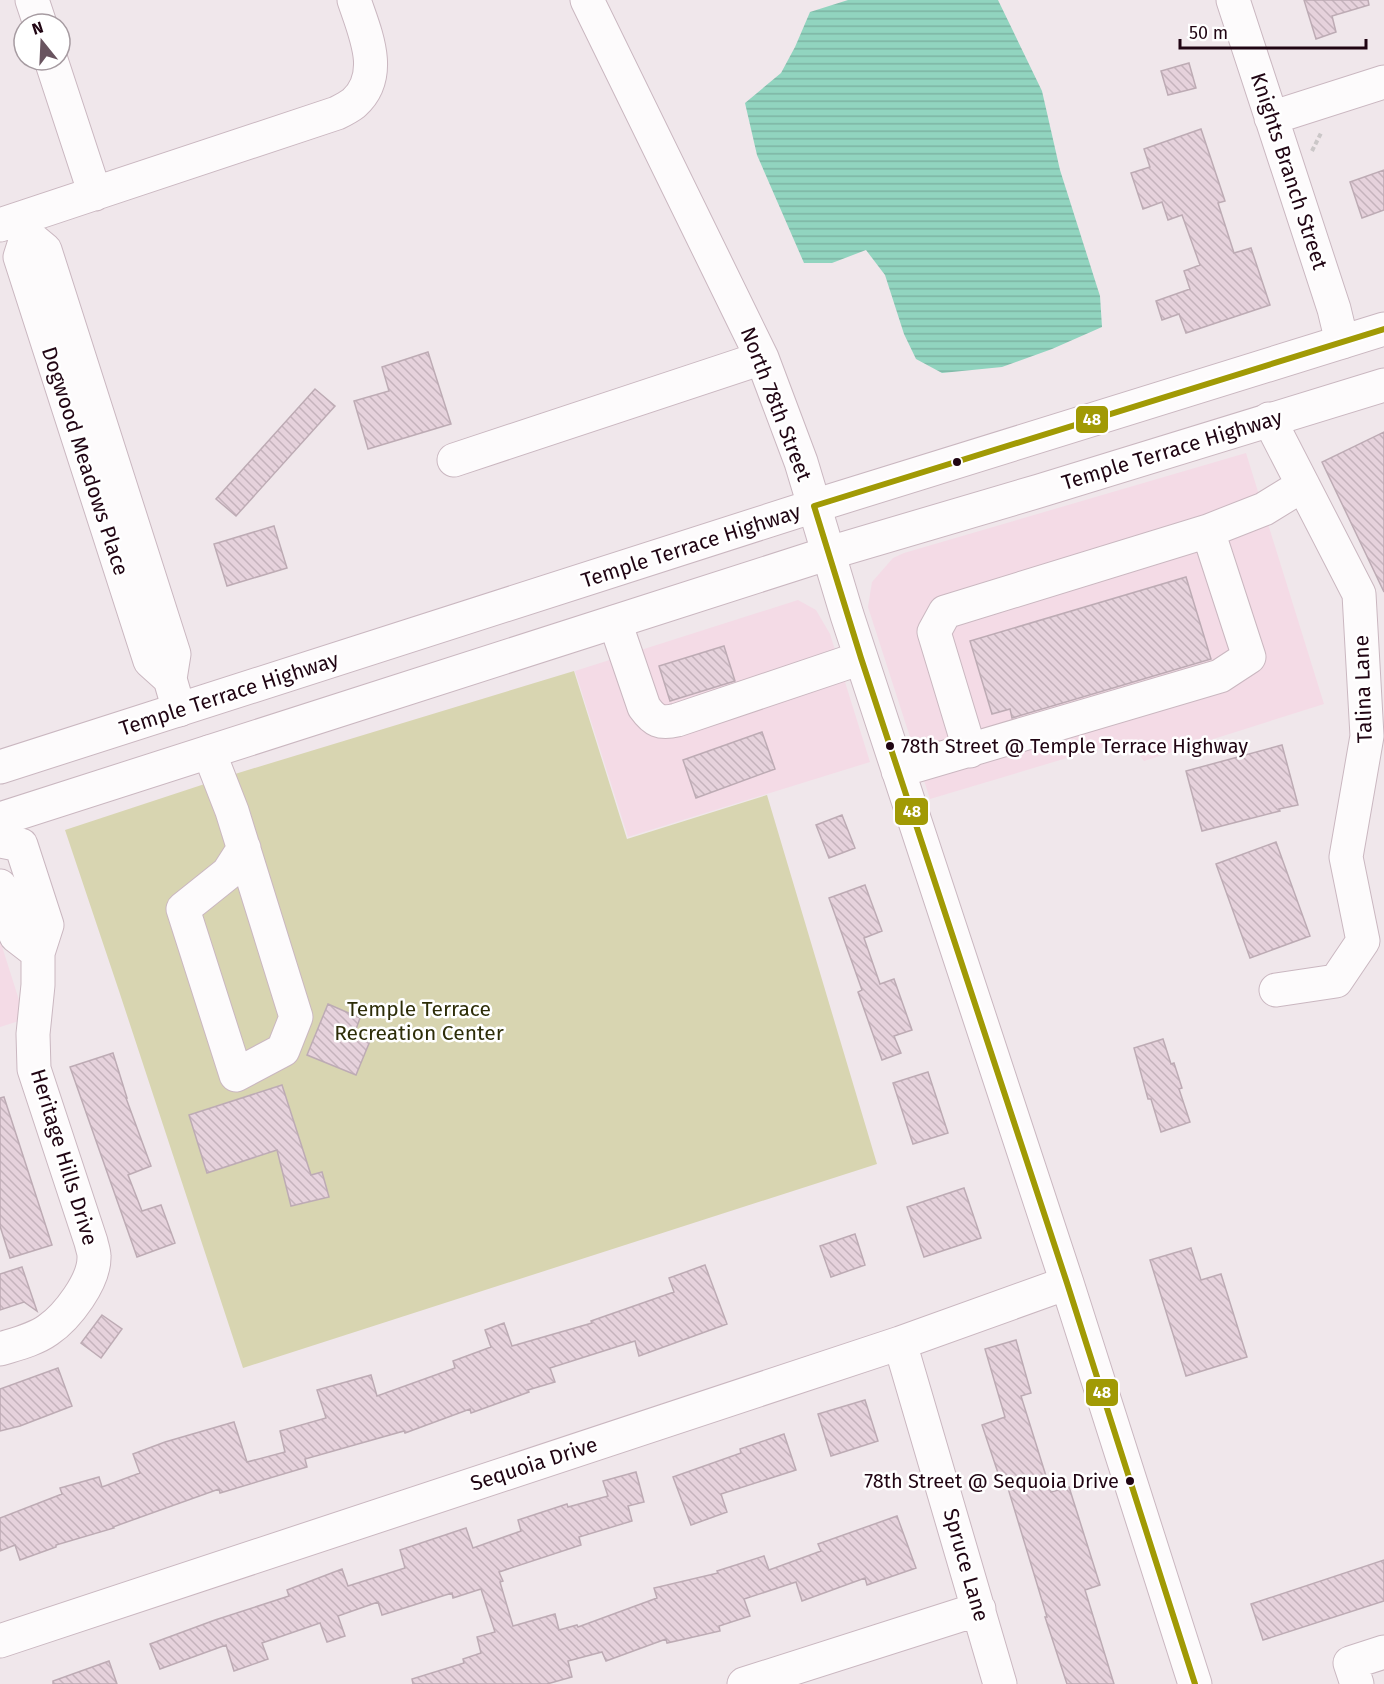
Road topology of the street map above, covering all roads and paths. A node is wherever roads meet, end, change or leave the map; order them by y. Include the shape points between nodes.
1 (354, 0) edge
2 (587, 0) edge
3 (1233, 0) edge
4 (55, 72) edge
5 (1384, 82) edge
6 (1272, 118) junction
7 (1323, 128) dead end
8 (1313, 162) dead end
9 (95, 194) junction
10 (16, 226) edge
11 (1384, 329) edge
12 (1342, 342) junction
13 (762, 358) junction
14 (1371, 389) edge
15 (1269, 419) junction
16 (454, 460) dead end
17 (1303, 485) junction
18 (814, 506) junction
19 (1208, 531) junction
20 (829, 553) junction
21 (1372, 590) edge
22 (615, 622) junction
23 (861, 658) junction
24 (178, 710) junction
25 (970, 751) junction
26 (209, 752) junction
27 (0, 767) edge
28 (898, 771) junction
29 (0, 799) edge
30 (0, 819) edge
31 (0, 841) edge
32 (244, 849) junction
33 (0, 888) edge
34 (38, 953) junction
35 (1276, 990) dead end
36 (1067, 1283) junction
37 (900, 1343) junction
38 (0, 1349) edge
39 (979, 1609) junction
40 (0, 1641) edge
41 (1384, 1652) edge
42 (744, 1684) edge
43 (1000, 1684) edge
44 (1195, 1684) edge
45 (1357, 1684) edge

1 - 9 street via 372,68 366,87 354,103 338,113
2 - 13 street, North 78th Street
3 - 6 street, Knights Branch Street
4 - 9 street
5 - 6 street
6 - 12 street, Knights Branch Street
7 - 8 path via 1312,151
9 - 10 street
10 - 24 street, Dogwood Meadows Place via 45,250 82,408 174,654 170,679
11 - 12 street, Temple Terrace Highway
12 - 14 street, Knights Branch Street
12 - 18 street, Temple Terrace Highway
13 - 16 street
13 - 18 street, North 78th Street
14 - 15 street, Temple Terrace Highway
15 - 17 street, Talina Lane
15 - 20 street, Temple Terrace Highway
17 - 19 street via 1264,509
17 - 21 street, Talina Lane
18 - 20 street, North 78th Street
18 - 24 street, Temple Terrace Highway
19 - 25 street via 945,612 934,632
19 - 25 street via 1249,657 1220,676
20 - 22 street, Temple Terrace Highway
20 - 23 street, North 78th Street
21 - 35 street, Talina Lane via 1367,736 1346,857 1363,941 1336,981
22 - 23 street via 644,707 651,717 664,723
22 - 26 street, Temple Terrace Highway
23 - 28 street, North 78th Street
24 - 27 street, Temple Terrace Highway
24 - 29 street via 155,745
25 - 28 street
26 - 30 street, Temple Terrace Highway
26 - 32 street
28 - 36 street, North 78th Street
31 - 34 street, Heritage Hills Drive via 21,845 47,925
32 - 32 street via 296,1017 283,1050 236,1075 183,909 228,873
33 - 34 street via 16,936
34 - 38 street, Heritage Hills Drive via 34,1069 94,1257 83,1289 61,1319 35,1338
36 - 37 street, Sequoia Drive
36 - 44 street, North 78th Street
37 - 39 street, Spruce Lane
37 - 40 street, Sequoia Drive
39 - 42 street
39 - 43 street, Spruce Lane
41 - 45 street via 1350,1663

